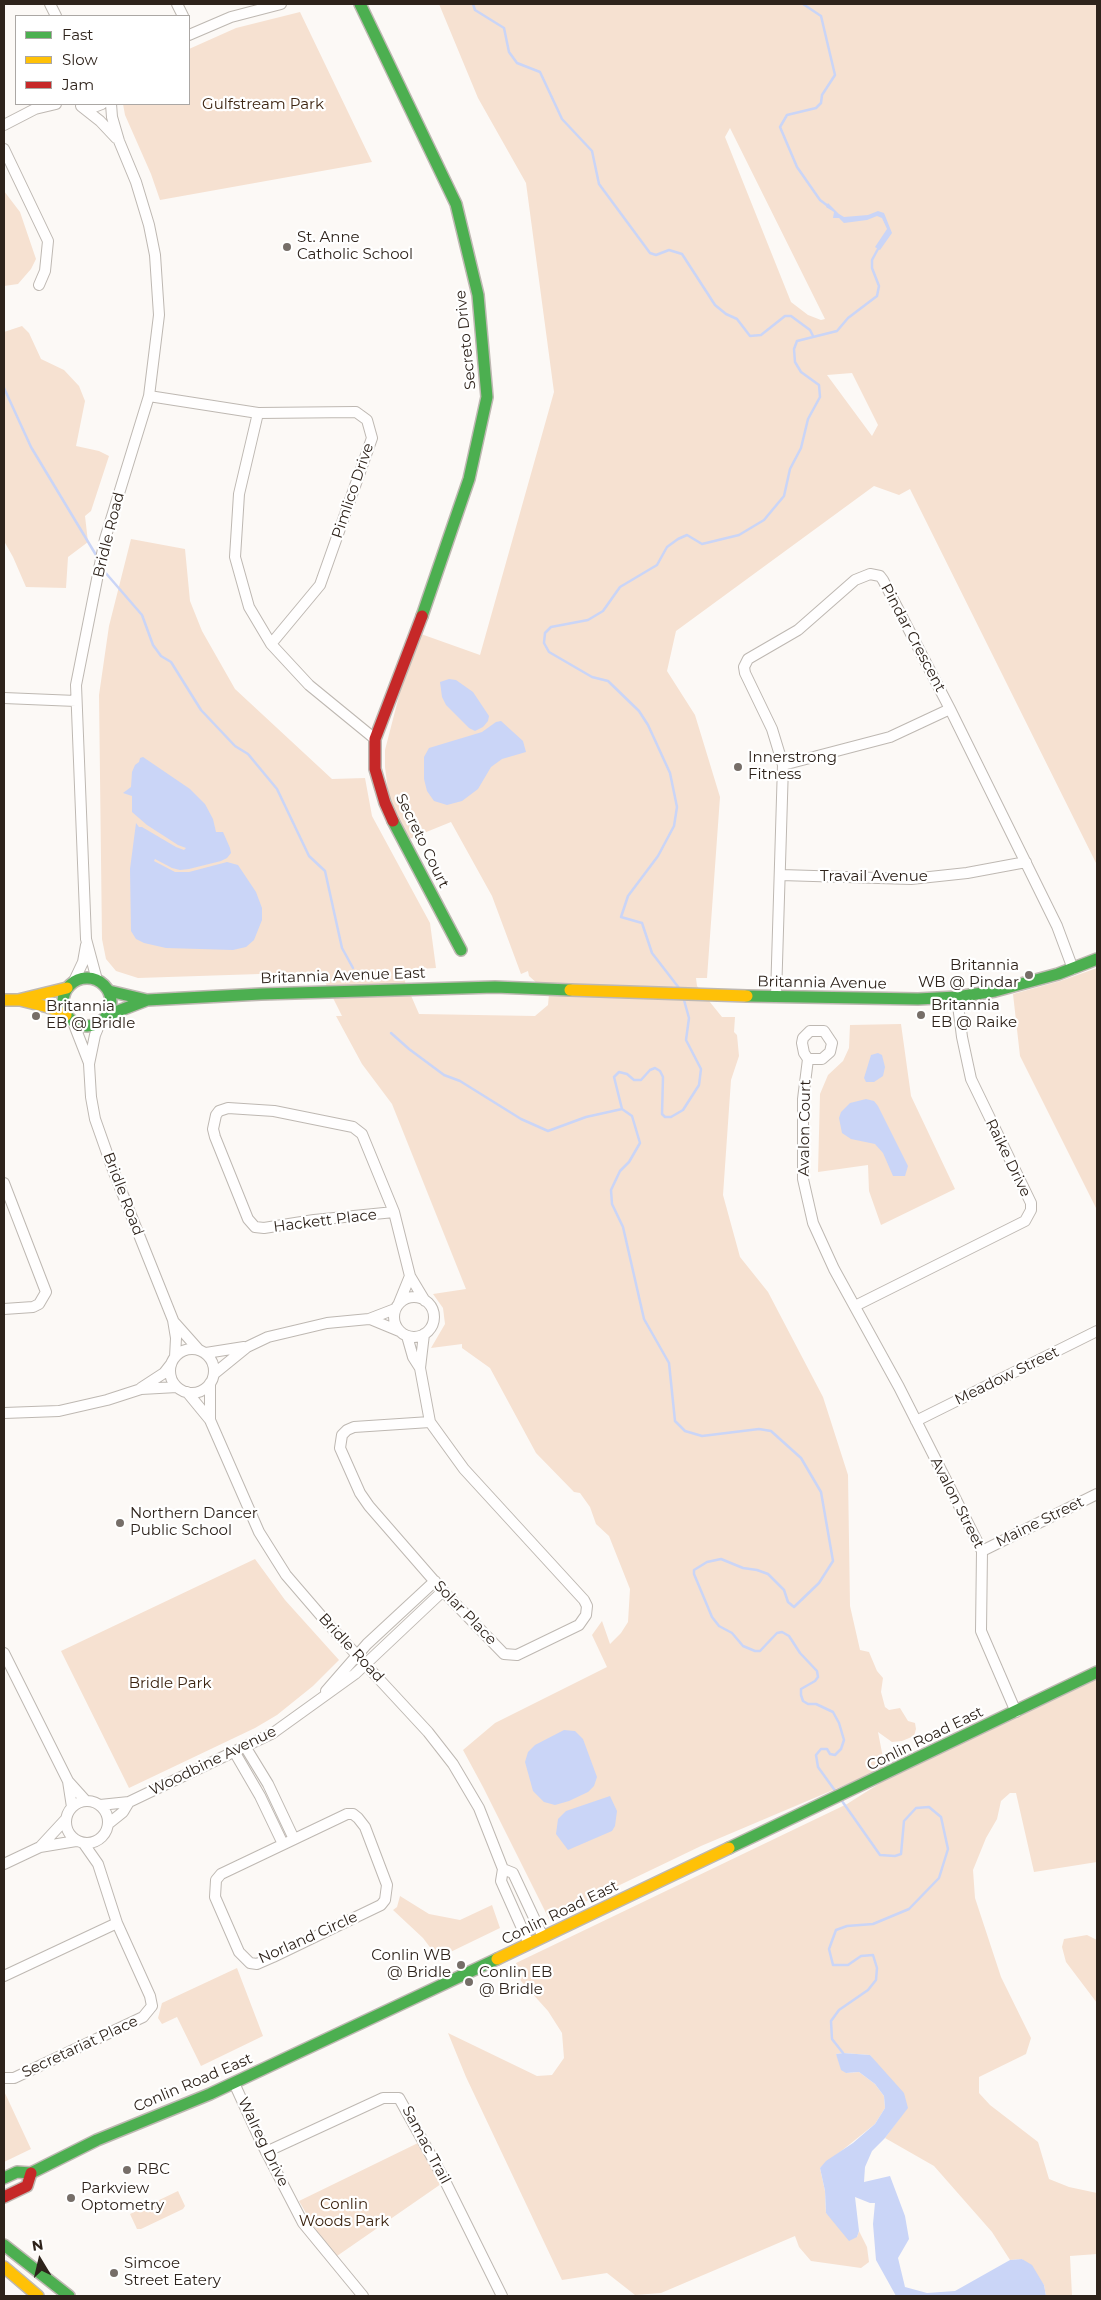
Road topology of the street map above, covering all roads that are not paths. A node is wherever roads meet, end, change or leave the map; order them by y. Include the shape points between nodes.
1 (281, 4) edge
2 (360, 4) edge
3 (190, 32) edge
4 (79, 105) edge
5 (99, 105) edge
6 (111, 105) edge
7 (39, 106) edge
8 (4, 125) edge
9 (119, 141) junction
10 (4, 149) edge
11 (39, 285) dead end
12 (149, 396) junction
13 (258, 413) junction
14 (271, 644) junction
15 (4, 698) edge
16 (76, 701) junction
17 (950, 709) junction
18 (376, 739) junction
19 (782, 766) junction
20 (1026, 862) junction
21 (781, 875) junction
22 (86, 939) junction
23 (461, 950) dead end
24 (1097, 959) edge
25 (1073, 969) junction
26 (97, 980) junction
27 (71, 985) junction
28 (540, 988) joint
29 (109, 991) junction
30 (776, 996) junction
31 (957, 997) junction
32 (4, 1000) edge
33 (18, 1000) junction
34 (147, 1000) junction
35 (70, 1019) junction
36 (104, 1019) junction
37 (808, 1059) dead end
38 (89, 1064) junction
39 (4, 1183) edge
40 (8, 1210) edge
41 (394, 1212) junction
42 (410, 1276) junction
43 (425, 1301) junction
44 (397, 1306) junction
45 (855, 1306) junction
46 (4, 1309) edge
47 (369, 1319) junction
48 (173, 1320) junction
49 (1097, 1332) edge
50 (403, 1333) junction
51 (424, 1334) junction
52 (247, 1347) junction
53 (203, 1352) junction
54 (173, 1361) junction
55 (420, 1368) junction
56 (213, 1378) junction
57 (177, 1387) junction
58 (141, 1389) junction
59 (187, 1392) junction
60 (4, 1413) edge
61 (210, 1420) junction
62 (916, 1421) junction
63 (430, 1422) junction
64 (1097, 1494) edge
65 (982, 1551) junction
66 (434, 1581) junction
67 (443, 1591) junction
68 (4, 1653) edge
69 (356, 1655) junction
70 (365, 1664) junction
71 (1097, 1672) edge
72 (319, 1699) junction
73 (1016, 1712) junction
74 (246, 1748) junction
75 (235, 1753) junction
76 (68, 1781) junction
77 (86, 1801) junction
78 (129, 1802) junction
79 (100, 1805) junction
80 (72, 1807) junction
81 (65, 1820) junction
82 (108, 1824) junction
83 (100, 1839) junction
84 (294, 1839) junction
85 (80, 1842) junction
86 (283, 1844) junction
87 (40, 1847) junction
88 (4, 1864) edge
89 (98, 1864) junction
90 (503, 1869) junction
91 (117, 1924) junction
92 (543, 1938) junction
93 (529, 1944) junction
94 (4, 1976) edge
95 (4, 2078) edge
96 (234, 2083) junction
97 (266, 2152) junction
98 (31, 2173) junction
99 (4, 2178) edge
100 (5, 2197) edge
101 (5, 2245) edge
102 (4, 2268) edge
103 (38, 2296) edge
104 (69, 2296) edge
105 (363, 2296) edge
106 (502, 2296) edge

1 - 3 street
2 - 18 street, Secreto Drive via 456,204 478,295 487,396 469,479
4 - 5 street
4 - 9 street, Bridle Road via 100,120
6 - 9 street, Bridle Road
7 - 8 street
9 - 12 street, Bridle Road via 142,197 155,256 159,316
10 - 11 street via 48,241 45,271
12 - 13 street, Pimlico Drive
12 - 16 street, Bridle Road via 105,539 76,685
13 - 14 street via 239,494 235,557 249,607
13 - 14 street, Pimlico Drive via 356,412 367,420 372,438 320,585
14 - 18 street via 309,685
15 - 16 street
16 - 22 street, Bridle Road
17 - 19 street via 890,737
17 - 19 street, Pindar Crescent via 883,580 875,574 862,576 798,630 754,654 746,662 745,674 772,729
17 - 20 street, Pindar Crescent
18 - 23 street, Secreto Court via 376,770 385,803
19 - 21 street, Pindar Crescent
20 - 21 street, Travail Avenue via 910,879
20 - 25 street, Pindar Crescent via 1057,926
21 - 30 street, Pindar Crescent
22 - 26 street, Bridle Road
22 - 27 street, Bridle Road via 83,962
24 - 25 street, Britannia Avenue
25 - 31 street, Britannia Avenue via 1002,990
26 - 27 street via 85,978
26 - 29 street
27 - 33 street
27 - 35 street via 63,999
28 - 30 street, Britannia Avenue
28 - 34 street, Britannia Avenue East via 261,994
29 - 34 street, Britannia Avenue East
29 - 36 street via 112,1002
30 - 31 street, Britannia Avenue
31 - 45 street, Raike Drive via 971,1079 1031,1210 1024,1221
32 - 33 street
33 - 35 street via 48,1007
34 - 36 street, Britannia Avenue East
35 - 36 street via 86,1026
35 - 38 street, Bridle Road
36 - 38 street, Bridle Road via 95,1035
37 - 45 street, Avalon Court via 801,1132 807,1204 821,1243
38 - 48 street, Bridle Road via 91,1097 102,1140
39 - 40 street
40 - 46 street via 46,1292 33,1308
41 - 41 street, Hackett Place via 366,1139 353,1128 255,1108 223,1109 216,1115 215,1137 248,1219 255,1227
41 - 42 street, Hackett Place
42 - 43 street, Hackett Place
42 - 44 street
43 - 44 street via 413,1297
43 - 51 street via 434,1316 431,1327
44 - 47 street
44 - 50 street via 394,1322
45 - 62 street, Avalon Street
47 - 50 street
47 - 52 street via 293,1330
48 - 53 street, Bridle Road via 185,1337
48 - 54 street, Bridle Road via 176,1338
49 - 62 street, Meadow Street
50 - 51 street via 415,1337
50 - 55 street, Solar Place
51 - 55 street, Solar Place
52 - 53 street
52 - 56 street
53 - 54 street via 185,1350
53 - 56 street via 214,1364
54 - 57 street via 172,1378
54 - 58 street via 164,1373
55 - 63 street, Solar Place
56 - 59 street via 201,1391
56 - 61 street, Bridle Road via 209,1396
57 - 58 street
57 - 59 street
58 - 60 street via 59,1411
59 - 61 street, Bridle Road
61 - 69 street, Bridle Road via 247,1507 274,1558
62 - 65 street, Avalon Street
63 - 66 street, Solar Place via 354,1427 347,1430 340,1441 348,1471 368,1506
63 - 67 street, Solar Place via 464,1469 584,1600 586,1615 579,1625 517,1655 504,1654
64 - 65 street, Maine Street
65 - 73 street, Avalon Street via 980,1622
66 - 67 street, Solar Place
66 - 69 street, Woodbine Avenue
67 - 70 street, Woodbine Avenue
68 - 76 street
69 - 70 street, Bridle Road
69 - 72 street, Woodbine Avenue
70 - 72 street, Woodbine Avenue
70 - 90 street, Bridle Road via 453,1764 479,1808
71 - 73 street, Conlin Road East
72 - 74 street, Woodbine Avenue via 291,1722
73 - 92 street, Conlin Road East
74 - 75 street, Woodbine Avenue
74 - 84 street via 268,1784
75 - 78 street, Woodbine Avenue
75 - 86 street
76 - 77 street
76 - 80 street
77 - 79 street
77 - 80 street
78 - 79 street, Woodbine Avenue
78 - 82 street, Woodbine Avenue via 123,1812
79 - 82 street
80 - 81 street
81 - 85 street via 67,1830
81 - 87 street
82 - 83 street
83 - 85 street
83 - 89 street, Secretariat Place
84 - 86 street, Norland Circle
84 - 86 street, Norland Circle via 341,1816 353,1814 365,1827 387,1886 387,1895 381,1905 264,1961 250,1963 240,1952 215,1897 216,1880 221,1874
85 - 87 street
85 - 89 street, Secretariat Place
87 - 88 street
89 - 91 street, Secretariat Place
90 - 92 street, Bridle Road via 513,1873
90 - 93 street, Bridle Road via 501,1881
91 - 94 street
91 - 95 street, Secretariat Place via 150,1996 152,2006 148,2013 14,2078
92 - 93 street, Conlin Road East
93 - 96 street, Conlin Road East
96 - 97 street, Walreg Drive
96 - 98 street, Conlin Road East via 97,2140
97 - 105 street, Walreg Drive via 303,2223
97 - 106 street, Samac Trail via 383,2098 399,2098 444,2178
98 - 99 street, Conlin Road East via 17,2172
98 - 100 street, Conlin Road East via 27,2186
101 - 104 street
102 - 103 street

